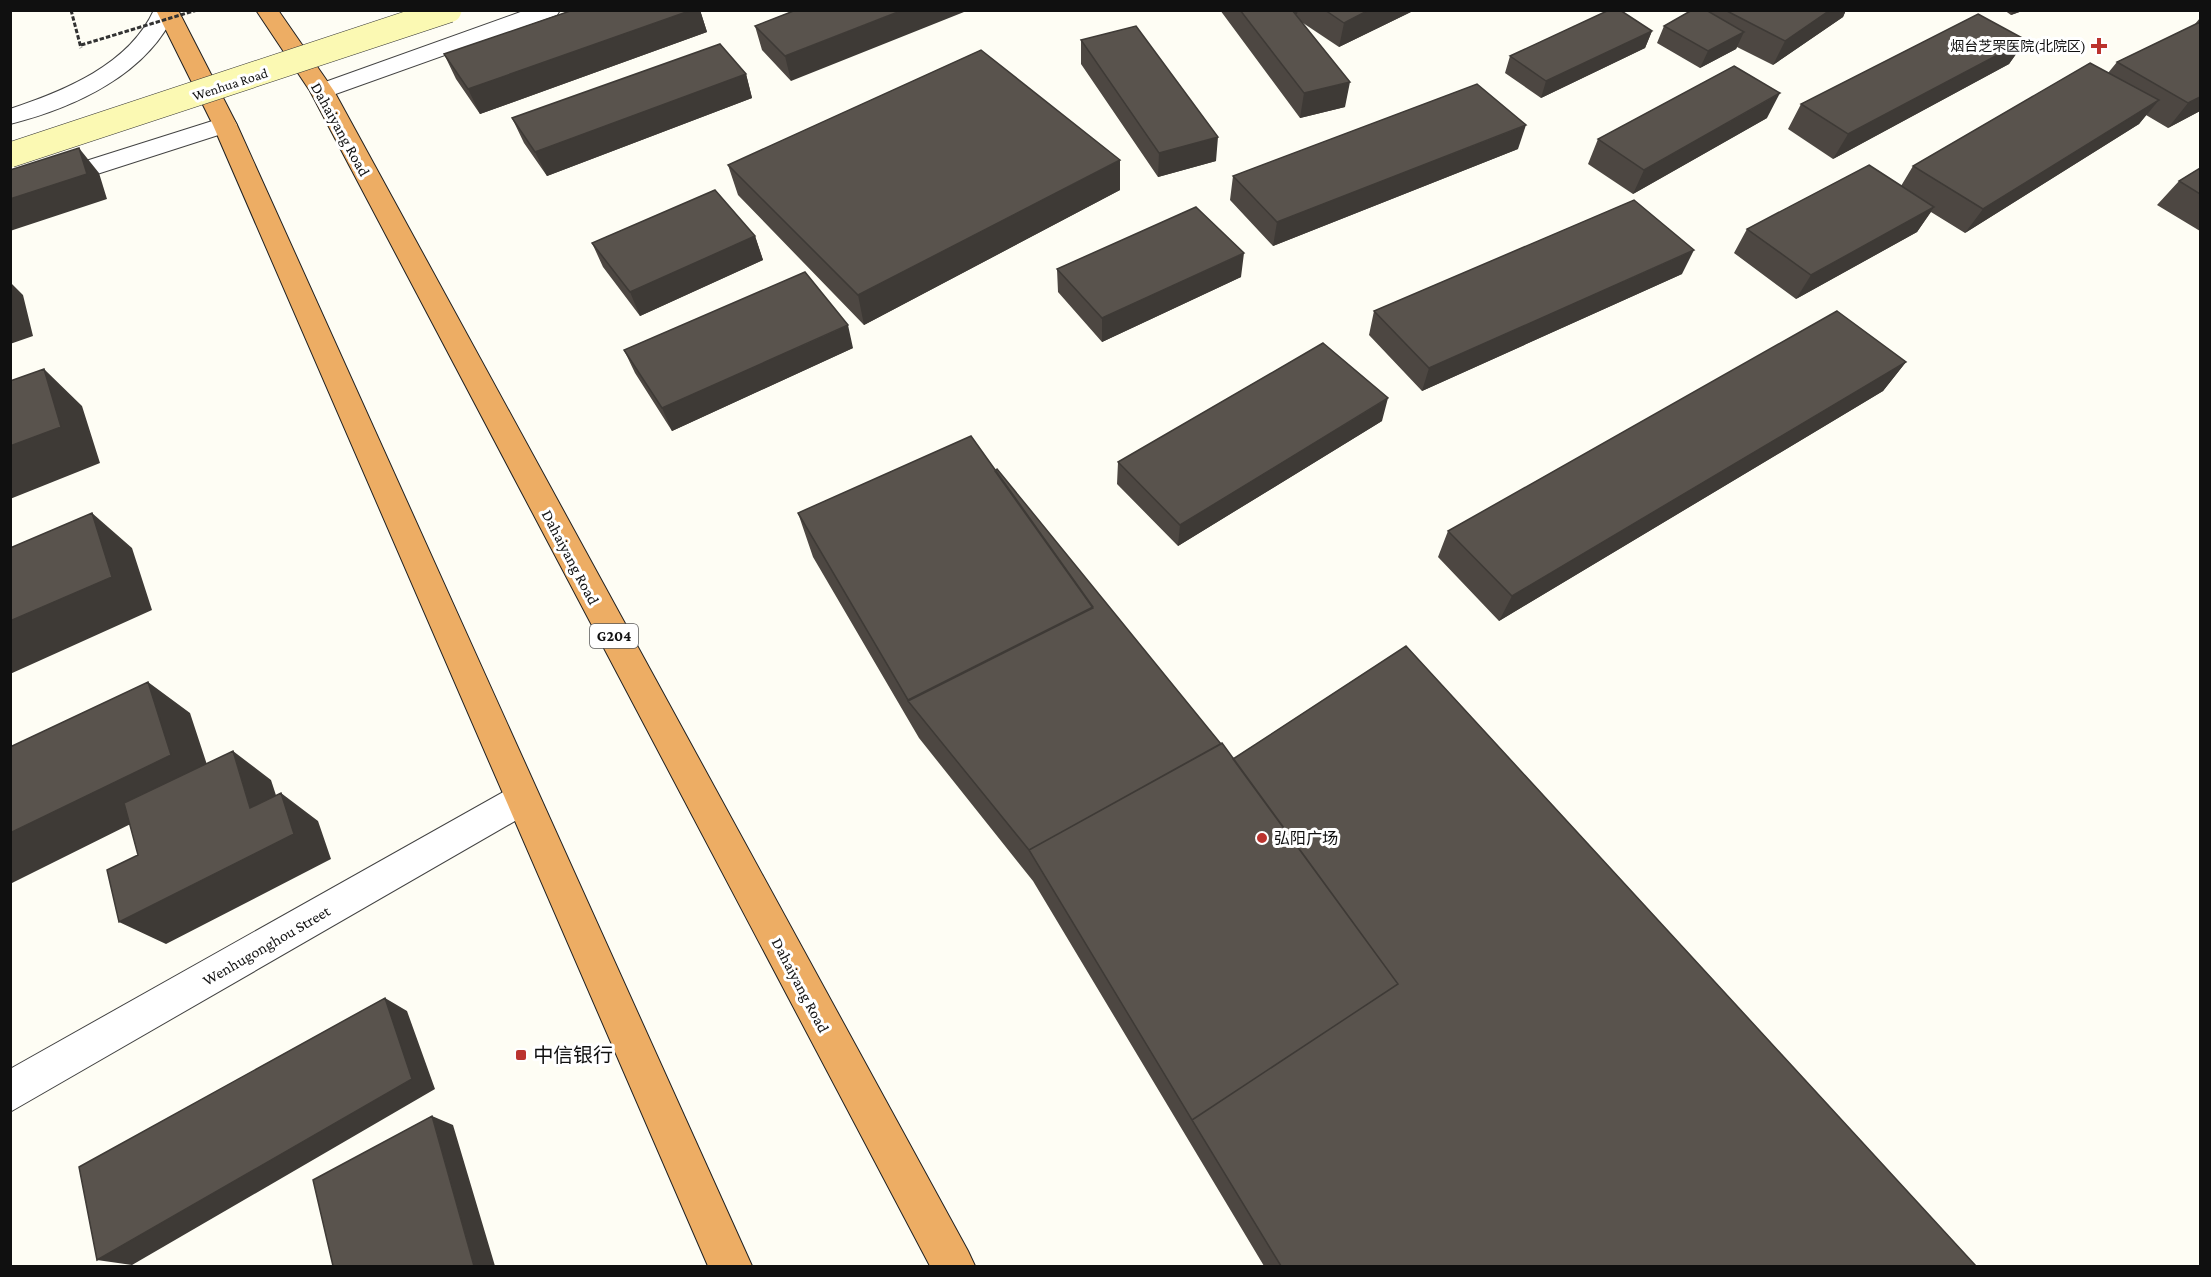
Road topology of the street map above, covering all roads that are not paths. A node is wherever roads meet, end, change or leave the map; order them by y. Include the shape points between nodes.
1 (166, 10) edge
2 (267, 10) edge
3 (449, 10) edge
4 (549, 10) edge
5 (322, 91) junction
6 (10, 117) edge
7 (225, 125) junction
8 (10, 155) edge
9 (10, 194) edge
10 (521, 798) junction
11 (10, 1092) edge
12 (730, 1266) edge
13 (952, 1266) edge

1 - 6 street via 161,26 130,58 66,96
1 - 7 highway
2 - 5 highway, Dahaiyang Road / G204
3 - 8 main road, Wenhua Road, bridge
4 - 5 street
5 - 13 highway, Dahaiyang Road / G204
7 - 9 street
7 - 10 highway
10 - 11 street, Wenhugonghou Street
10 - 12 highway

